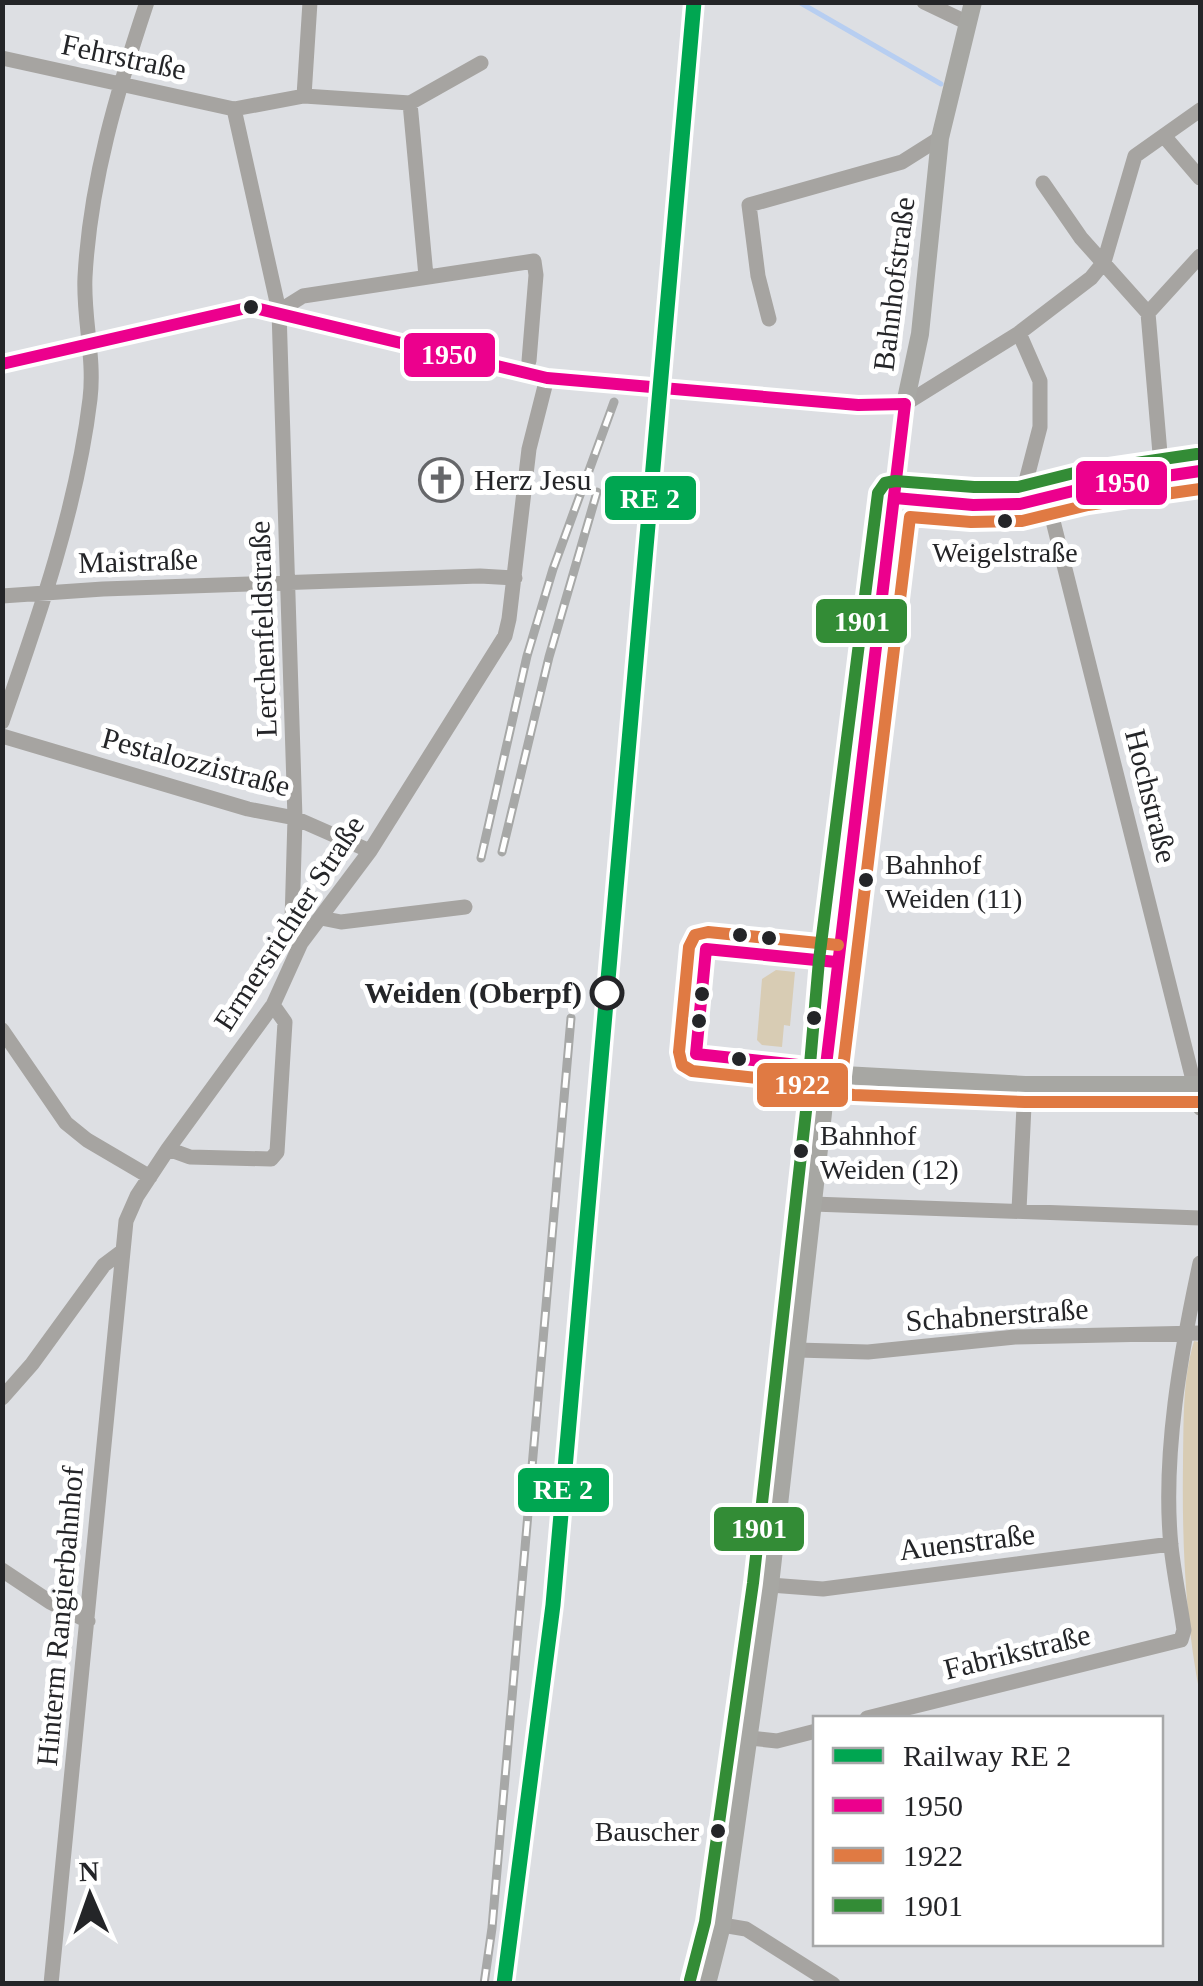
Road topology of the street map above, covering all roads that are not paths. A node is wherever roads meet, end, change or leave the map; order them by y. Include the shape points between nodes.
1 (146, 2) edge
2 (310, 2) edge
3 (924, 2) edge
4 (974, 2) edge
5 (968, 23) junction
6 (2, 58) edge
7 (482, 63) dead end
8 (120, 83) junction
9 (304, 96) junction
10 (410, 103) junction
11 (234, 109) junction
12 (1200, 110) edge
13 (1164, 136) junction
14 (940, 138) junction
15 (1200, 178) edge
16 (1043, 183) dead end
17 (1200, 256) edge
18 (1104, 262) junction
19 (426, 276) junction
20 (279, 311) junction
21 (1148, 313) junction
22 (769, 319) dead end
23 (1019, 333) junction
24 (88, 345) junction
25 (529, 361) dead end
26 (2, 364) edge
27 (547, 378) junction
28 (905, 404) junction
29 (1200, 472) edge
30 (1162, 476) junction
31 (1047, 497) junction
32 (895, 498) junction
33 (1020, 504) junction
34 (515, 578) junction
35 (290, 584) junction
36 (48, 592) junction
37 (2, 596) edge
38 (2, 722) edge
39 (2, 736) edge
40 (295, 818) junction
41 (370, 850) junction
42 (464, 907) dead end
43 (321, 918) junction
44 (302, 944) junction
45 (272, 1005) junction
46 (2, 1030) edge
47 (825, 1074) junction
48 (1025, 1085) junction
49 (1197, 1085) edge
50 (1200, 1108) edge
51 (168, 1149) junction
52 (150, 1177) junction
53 (813, 1204) junction
54 (1019, 1210) junction
55 (1200, 1218) edge
56 (120, 1253) junction
57 (1200, 1263) edge
58 (1193, 1333) edge
59 (797, 1350) junction
60 (2, 1398) edge
61 (1171, 1544) junction
62 (2, 1570) edge
63 (770, 1585) junction
64 (88, 1621) junction
65 (875, 1716) edge
66 (813, 1732) edge
67 (750, 1738) junction
68 (722, 1926) junction
69 (51, 1984) edge
70 (707, 1984) edge
71 (833, 1984) edge

1 - 8 street
2 - 9 street
3 - 5 street
4 - 5 main road, Bahnhofstraße
5 - 14 main road, Bahnhofstraße
6 - 8 street, Fehrstraße
7 - 10 street
8 - 11 street, Fehrstraße
8 - 24 street via 92,207 85,274
9 - 10 street
9 - 11 street
10 - 19 street
11 - 20 street, Lerchenfeldstraße
12 - 13 street
13 - 15 street
13 - 18 street via 1136,156
14 - 22 street via 902,162 749,204
14 - 28 main road, Bahnhofstraße via 920,334
16 - 18 street
17 - 21 street
18 - 21 street
18 - 23 street
19 - 20 street via 304,296
19 - 25 street via 534,261
20 - 24 main road via 251,307
20 - 27 main road
20 - 35 street, Lerchenfeldstraße
21 - 30 street
23 - 28 street
23 - 33 street via 1040,381 1040,427
24 - 26 main road
24 - 36 street via 92,372 84,434
27 - 28 main road
27 - 34 street, Ermersrichter Straße via 529,449
28 - 32 main road, Bahnhofstraße
29 - 30 street
30 - 31 street
31 - 33 street
31 - 49 street, Hochstraße
32 - 33 street
32 - 47 main road, Bahnhofstraße
34 - 35 street, Maistraße
34 - 41 street, Ermersrichter Straße via 504,636
35 - 36 street, Maistraße
35 - 40 street, Lerchenfeldstraße
36 - 37 street, Maistraße
36 - 38 street
39 - 40 street, Pestalozzistraße
40 - 41 street, Pestalozzistraße
40 - 44 street, Lerchenfeldstraße via 292,920
41 - 43 street, Ermersrichter Straße
42 - 43 street via 340,922
43 - 44 street, Ermersrichter Straße
44 - 45 street, Ermersrichter Straße
45 - 51 street, Ermersrichter Straße
45 - 51 street via 285,1022 277,1152 271,1158 190,1158
46 - 52 street via 66,1123
47 - 48 main road
47 - 53 main road, Bahnhofstraße
48 - 49 main road
48 - 54 street
49 - 50 street, Hochstraße
51 - 52 street, Ermersrichter Straße
52 - 56 street, Ermersrichter Straße via 126,1221
53 - 54 street
53 - 59 main road, Bahnhofstraße
54 - 55 street
56 - 60 street, Ermersrichter Straße
56 - 64 street, Hinterm Rangierbahnhof
57 - 58 street
58 - 59 street, Schabnerstraße via 1014,1337 868,1352
58 - 61 street via 1171,1448
59 - 63 main road, Bahnhofstraße
61 - 63 street, Auenstraße via 823,1589
61 - 65 street, Fabrikstraße via 1181,1640
62 - 64 street
63 - 67 main road, Bahnhofstraße
64 - 69 street, Hinterm Rangierbahnhof
66 - 67 street via 777,1741
67 - 68 main road, Bahnhofstraße
68 - 70 main road, Bahnhofstraße
68 - 71 street via 746,1929

